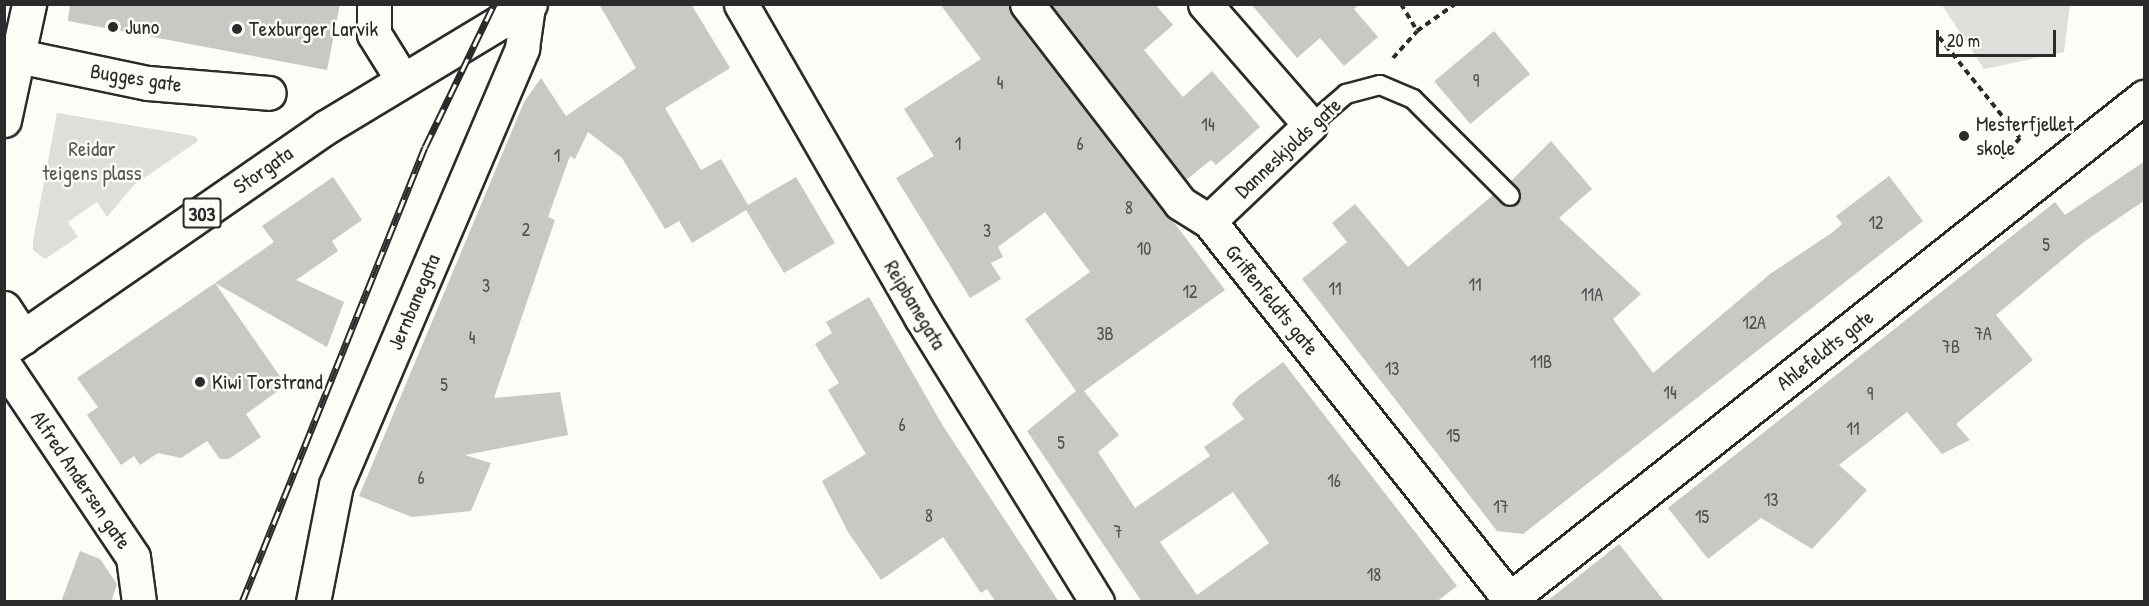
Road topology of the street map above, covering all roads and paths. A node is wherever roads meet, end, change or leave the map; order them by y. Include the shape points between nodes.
1 (28, 4) edge
2 (374, 4) edge
3 (741, 4) edge
4 (1027, 4) edge
5 (1205, 4) edge
6 (1401, 4) edge
7 (1455, 4) edge
8 (529, 5) edge
9 (1418, 31) junction
10 (1939, 37) dead end
11 (11, 54) edge
12 (402, 79) junction
13 (1380, 85) junction
14 (269, 93) dead end
15 (2145, 97) edge
16 (4, 120) edge
17 (1310, 125) junction
18 (2020, 138) dead end
19 (1510, 196) dead end
20 (1209, 221) junction
21 (4, 308) edge
22 (14, 343) edge
23 (4, 365) edge
24 (1510, 601) edge
25 (139, 602) edge
26 (313, 602) edge
27 (1097, 602) edge

1 - 11 street
2 - 12 street via 374,34
3 - 27 street, Reipbanegata via 921,316
4 - 20 street, Griffenfeldts gate via 1180,203
5 - 17 street
6 - 9 path
7 - 9 path
8 - 12 street, Storgata / 303
8 - 26 street, Jernbanegata via 522,48 336,485
9 - 13 path via 1390,60
10 - 18 path
11 - 14 street, Bugges gate via 148,83
11 - 16 street
12 - 22 street, Storgata / 303
13 - 17 lane, Danneskjolds gate via 1346,93
13 - 19 lane via 1413,99
15 - 24 street, Ahlefeldts gate
17 - 20 street, Danneskjolds gate
20 - 24 street, Griffenfeldts gate
21 - 22 street
23 - 25 street, Alfred Andersen gate via 133,557

